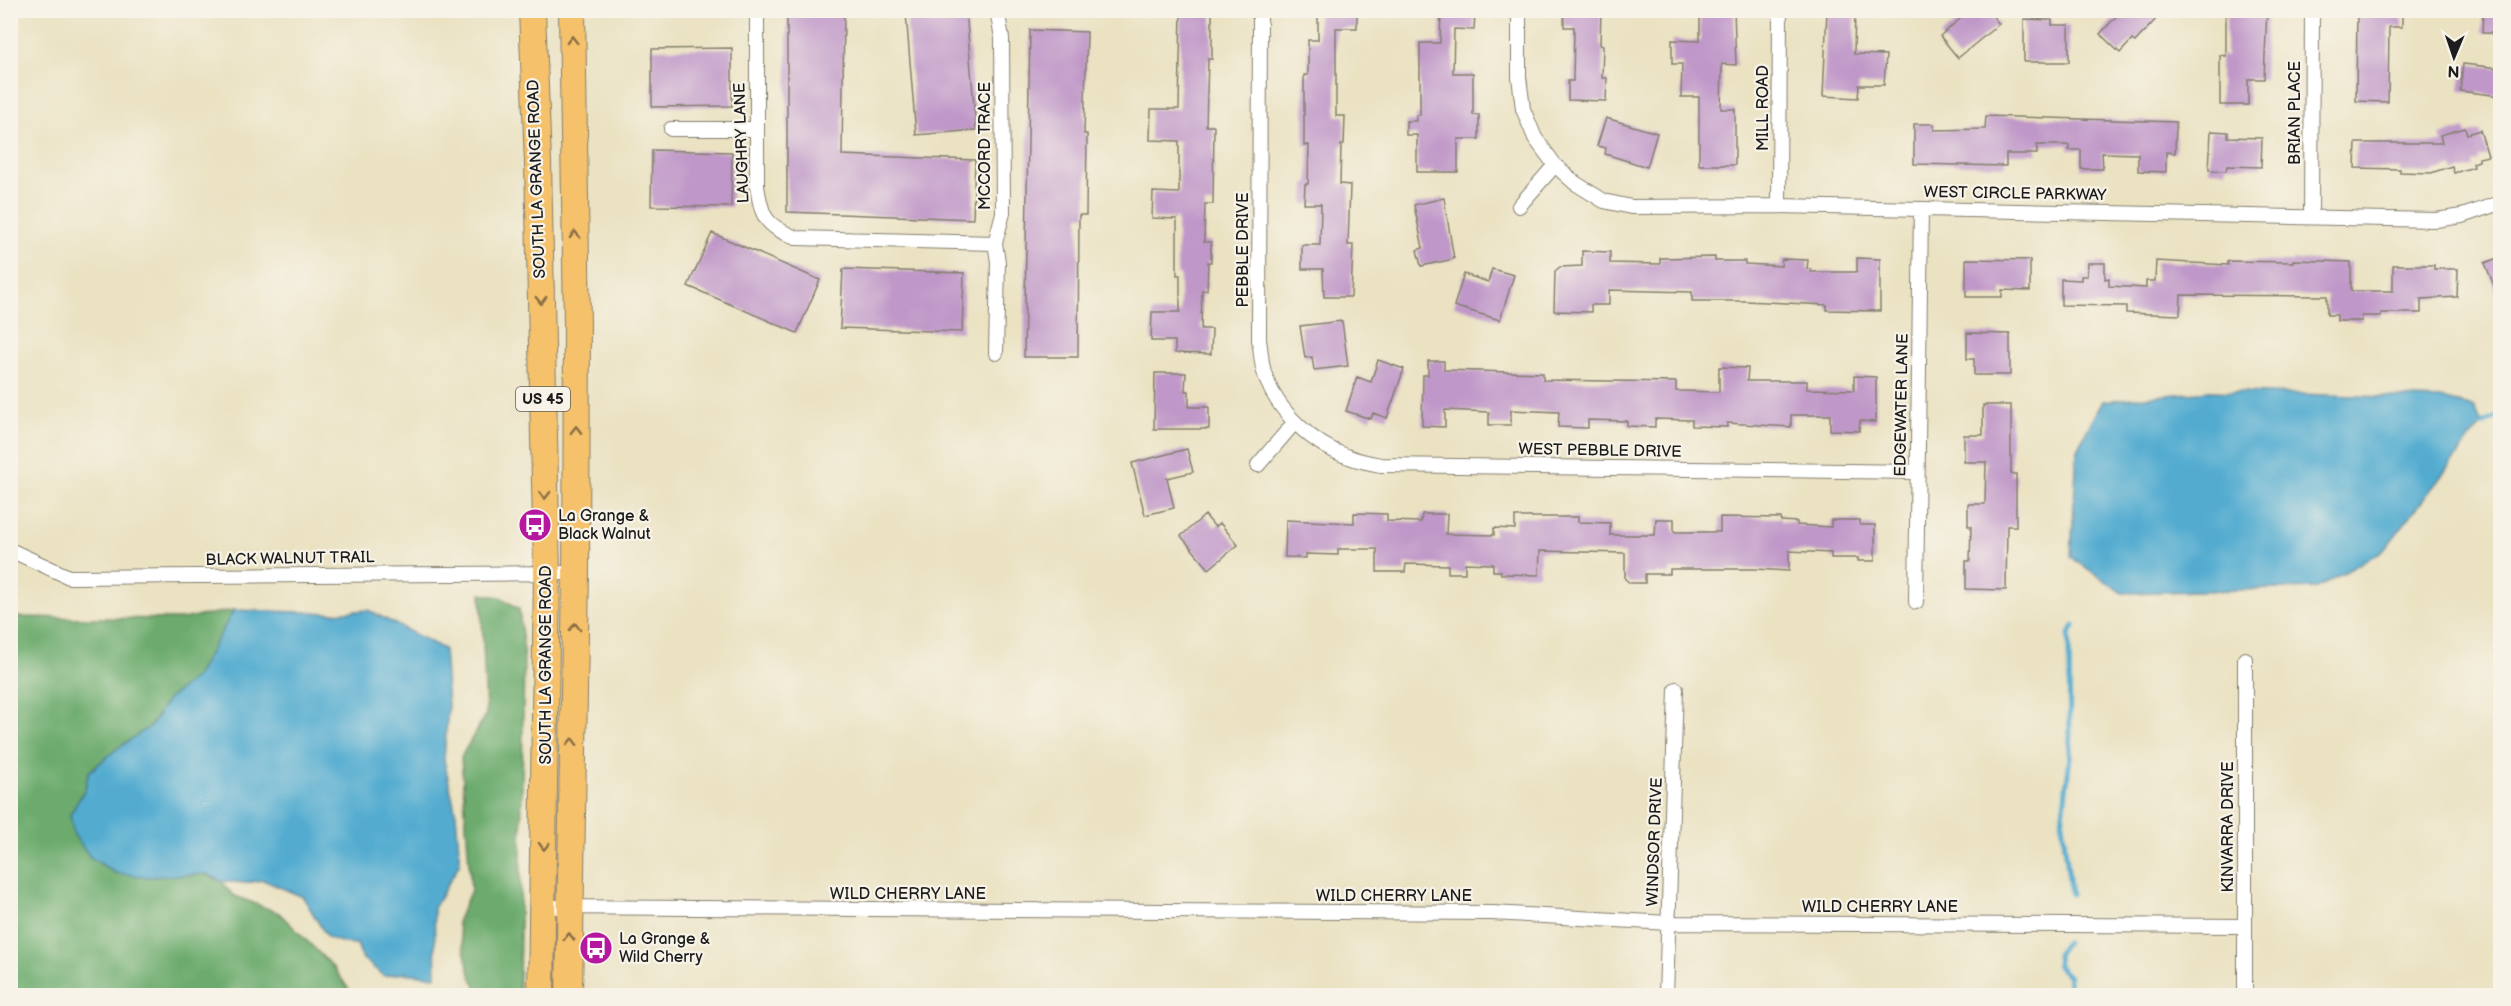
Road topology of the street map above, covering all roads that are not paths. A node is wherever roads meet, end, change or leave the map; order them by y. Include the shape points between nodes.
1 (532, 10) edge
2 (572, 10) edge
3 (757, 10) edge
4 (997, 10) edge
5 (1260, 10) edge
6 (1519, 10) edge
7 (1780, 10) edge
8 (2312, 10) edge
9 (671, 129) dead end
10 (756, 129) junction
11 (1555, 165) junction
12 (2500, 203) edge
13 (1518, 206) dead end
14 (1779, 206) junction
15 (1921, 209) junction
16 (2311, 217) junction
17 (994, 243) junction
18 (996, 353) dead end
19 (1295, 422) junction
20 (1258, 465) dead end
21 (1917, 472) junction
22 (10, 550) edge
23 (547, 573) junction
24 (576, 573) junction
25 (1917, 602) dead end
26 (2245, 659) dead end
27 (1676, 689) dead end
28 (543, 907) junction
29 (569, 908) junction
30 (1669, 923) junction
31 (2245, 926) junction
32 (541, 996) edge
33 (569, 996) edge
34 (1666, 996) edge
35 (2245, 996) edge

1 -> 23 highway, SOUTH LA GRANGE ROAD / US 45
24 -> 2 highway, SOUTH LA GRANGE ROAD / US 45
3 - 10 street, LAUGHRY LANE
4 - 17 street, MCCORD TRACE via 1002,38 1003,213
5 - 19 street, PEBBLE DRIVE via 1259,340 1264,372
6 - 11 street, WEST CIRCLE PARKWAY via 1523,109 1535,138
7 - 14 street, MILL ROAD
8 - 16 street, BRIAN PLACE
9 - 10 street
10 - 17 street, LAUGHRY LANE via 761,211 775,229 796,238
11 - 13 street
11 - 14 street, WEST CIRCLE PARKWAY via 1604,201 1631,207
12 - 16 street, WEST CIRCLE PARKWAY via 2436,220
14 - 15 street, WEST CIRCLE PARKWAY
15 - 16 street, WEST CIRCLE PARKWAY
15 - 21 street, EDGEWATER LANE
17 - 18 street, MCCORD TRACE via 998,262
19 - 20 street
19 - 21 street, WEST PEBBLE DRIVE via 1317,441 1348,457 1381,465
21 - 25 street, EDGEWATER LANE
22 - 23 street, BLACK WALNUT TRAIL via 69,577
23 - 24 street, BLACK WALNUT TRAIL
23 -> 28 highway, SOUTH LA GRANGE ROAD / US 45
29 -> 24 highway, SOUTH LA GRANGE ROAD / US 45
26 - 31 street, KINVARRA DRIVE
27 - 30 street, WINDSOR DRIVE
28 - 29 street, WILD CHERRY LANE
28 - 32 highway, SOUTH LA GRANGE ROAD / US 45
29 - 30 street, WILD CHERRY LANE via 1481,913
33 -> 29 highway, SOUTH LA GRANGE ROAD / US 45
30 - 31 street, WILD CHERRY LANE
30 - 34 street, WINDSOR DRIVE
31 - 35 street, KINVARRA DRIVE

